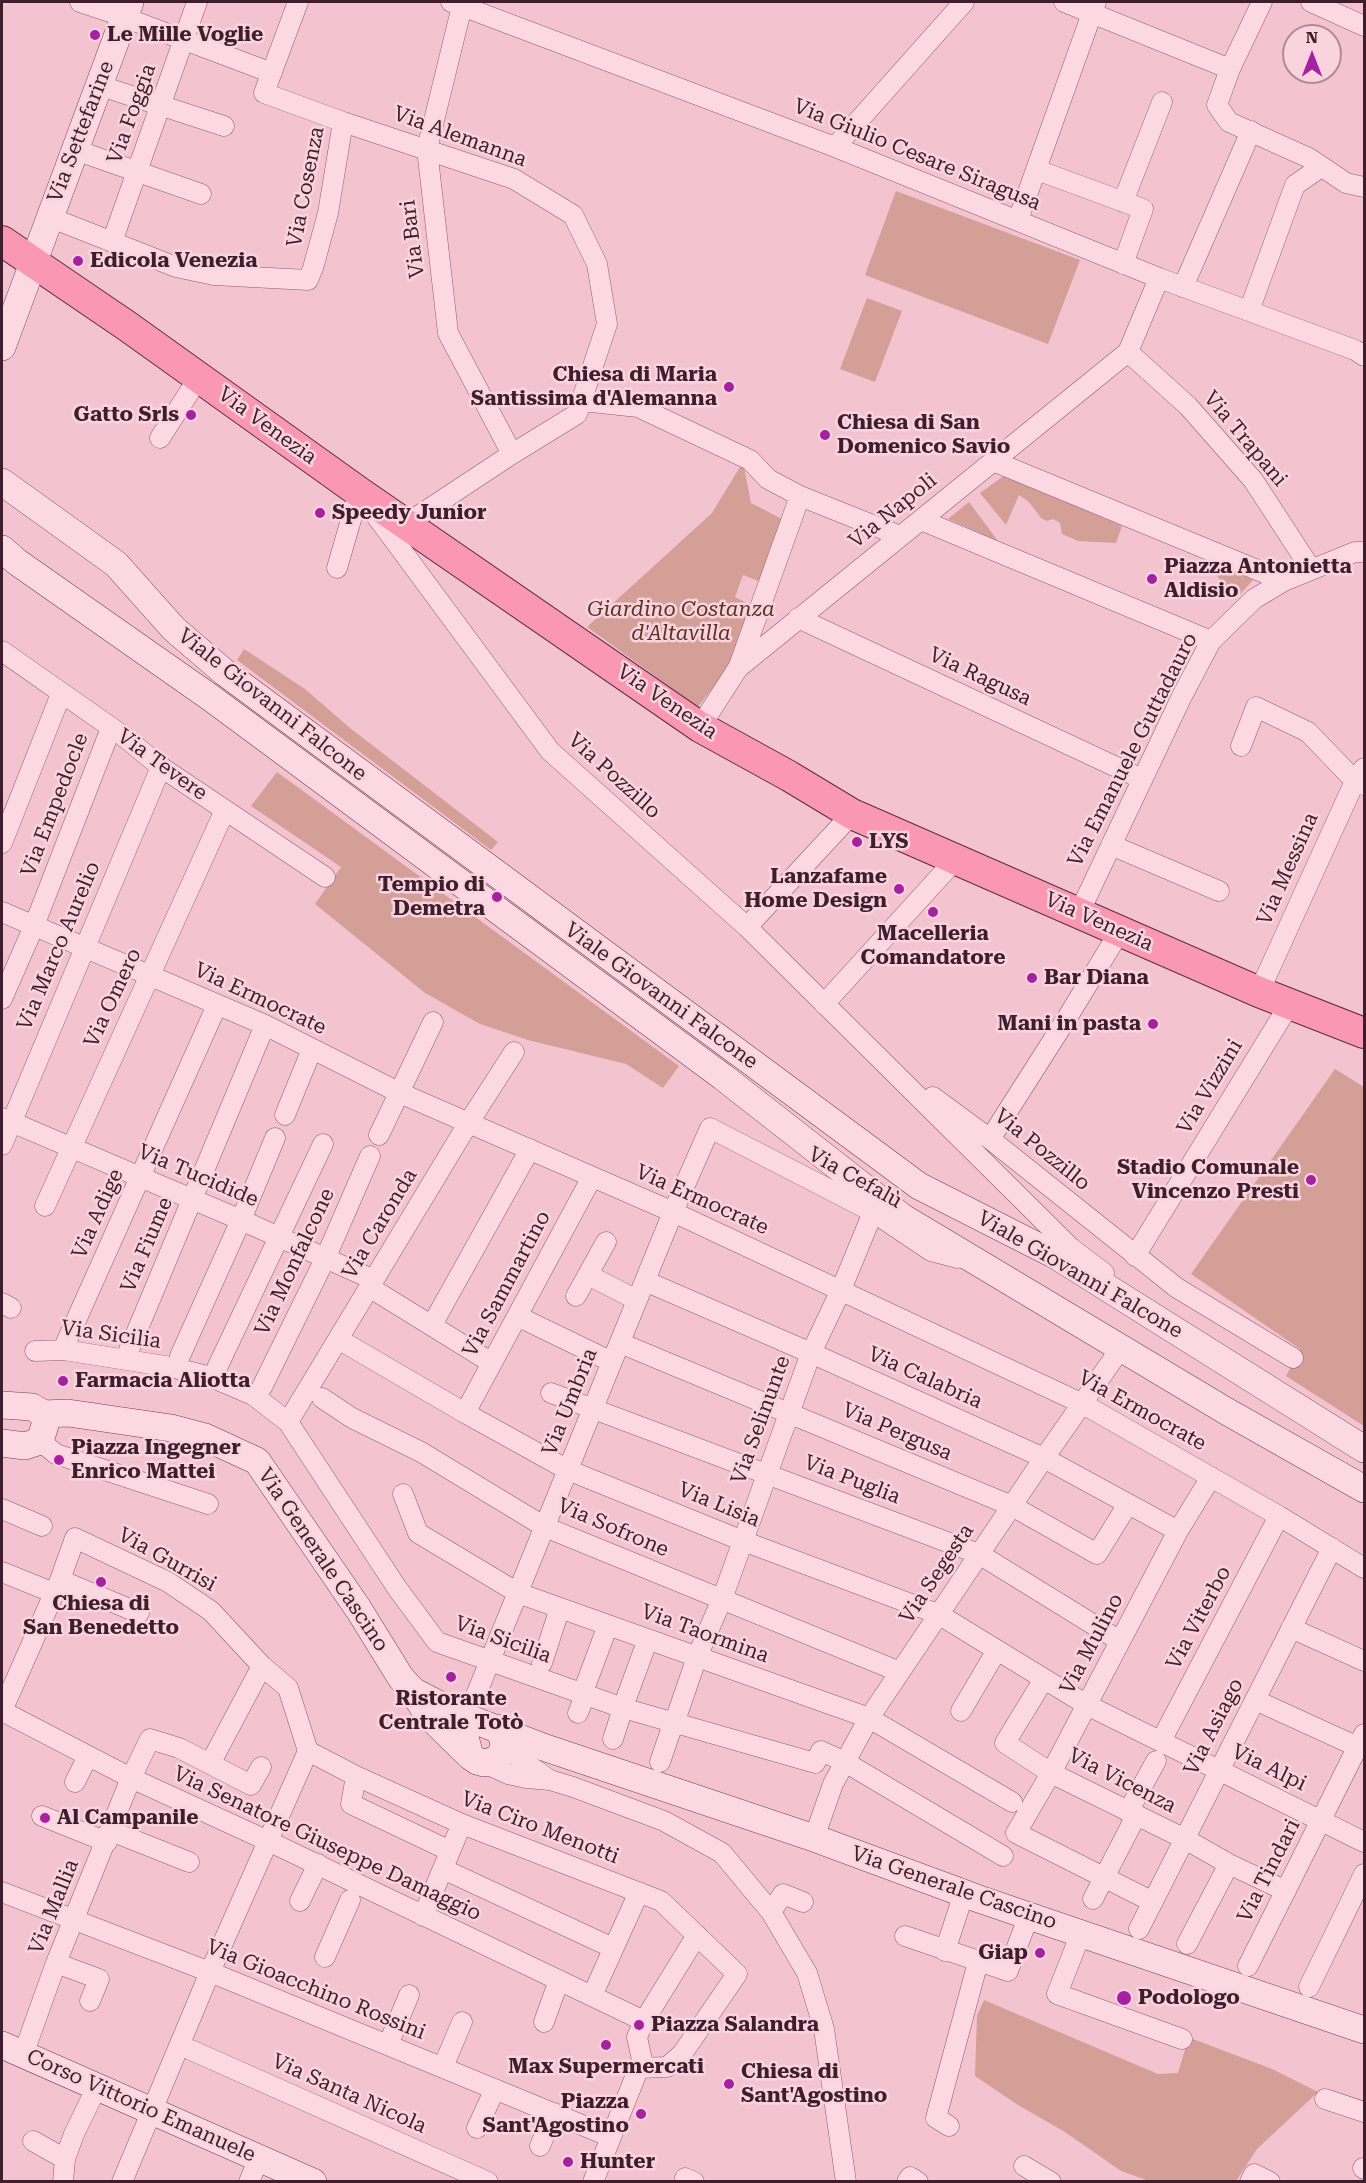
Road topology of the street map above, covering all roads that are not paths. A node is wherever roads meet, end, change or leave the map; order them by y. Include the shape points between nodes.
1 (80, 2) edge
2 (197, 2) edge
3 (298, 2) edge
4 (964, 2) edge
5 (1064, 2) edge
6 (1262, 2) edge
7 (1311, 2) edge
8 (465, 5) edge
9 (1094, 7) edge
10 (130, 13) edge
11 (1365, 26) edge
12 (184, 40) junction
13 (1230, 69) junction
14 (272, 73) junction
15 (107, 88) dead end
16 (1162, 102) dead end
17 (160, 106) junction
18 (343, 122) junction
19 (224, 126) dead end
20 (1251, 131) junction
21 (835, 147) junction
22 (427, 149) junction
23 (84, 153) dead end
24 (1322, 167) junction
25 (1036, 170) junction
26 (136, 172) junction
27 (1365, 187) edge
28 (201, 194) dead end
29 (1123, 202) junction
30 (49, 217) junction
31 (1018, 220) junction
32 (2, 241) edge
33 (112, 242) junction
34 (33, 262) junction
35 (1123, 264) junction
36 (1159, 278) junction
37 (1183, 287) junction
38 (1248, 311) junction
39 (2, 343) edge
40 (1128, 352) junction
41 (1365, 356) edge
42 (200, 377) junction
43 (582, 400) junction
44 (160, 438) dead end
45 (512, 454) junction
46 (993, 461) junction
47 (2, 482) edge
48 (359, 492) junction
49 (800, 496) junction
50 (921, 520) junction
51 (406, 524) junction
52 (900, 536) junction
53 (2, 549) edge
54 (1365, 552) edge
55 (337, 568) dead end
56 (1311, 569) junction
57 (1284, 580) junction
58 (798, 618) junction
59 (1211, 641) junction
60 (2, 651) edge
61 (738, 668) junction
62 (61, 694) junction
63 (700, 727) junction
64 (111, 728) junction
65 (1241, 746) dead end
66 (161, 766) junction
67 (1361, 778) edge
68 (1142, 779) junction
69 (225, 810) junction
70 (852, 814) junction
71 (2, 843) edge
72 (1111, 845) junction
73 (956, 859) junction
74 (325, 877) dead end
75 (1218, 891) dead end
76 (2, 912) edge
77 (1079, 913) junction
78 (34, 926) junction
79 (747, 927) junction
80 (1120, 931) junction
81 (84, 948) junction
82 (150, 975) junction
83 (1259, 992) junction
84 (2, 999) edge
85 (824, 1004) junction
86 (218, 1005) junction
87 (1289, 1005) junction
88 (433, 1022) dead end
89 (265, 1025) junction
90 (1365, 1033) edge
91 (312, 1049) junction
92 (514, 1052) dead end
93 (880, 1058) junction
94 (400, 1093) junction
95 (285, 1115) dead end
96 (6, 1120) edge
97 (469, 1122) junction
98 (710, 1128) joint
99 (380, 1135) dead end
100 (275, 1138) dead end
101 (990, 1139) junction
102 (323, 1144) dead end
103 (2, 1145) edge
104 (71, 1148) junction
105 (530, 1149) junction
106 (370, 1156) dead end
107 (140, 1177) junction
108 (592, 1177) junction
109 (192, 1199) junction
110 (45, 1206) dead end
111 (673, 1212) junction
112 (873, 1212) junction
113 (241, 1220) junction
114 (280, 1237) junction
115 (606, 1242) dead end
116 (1135, 1256) junction
117 (325, 1259) junction
118 (978, 1263) junction
119 (588, 1275) junction
120 (645, 1281) junction
121 (372, 1283) junction
122 (841, 1290) junction
123 (576, 1296) dead end
124 (637, 1300) junction
125 (517, 1316) junction
126 (1161, 1321) junction
127 (432, 1325) junction
128 (338, 1339) junction
129 (620, 1343) junction
130 (66, 1345) dead end
131 (1121, 1348) junction
132 (129, 1350) dead end
133 (35, 1351) dead end
134 (811, 1353) junction
135 (180, 1356) dead end
136 (1293, 1358) dead end
137 (612, 1362) junction
138 (492, 1363) junction
139 (216, 1370) dead end
140 (262, 1387) dead end
141 (551, 1393) dead end
142 (322, 1398) dead end
143 (1083, 1404) junction
144 (2, 1405) edge
145 (593, 1409) junction
146 (44, 1413) junction
147 (465, 1413) junction
148 (789, 1413) junction
149 (288, 1422) junction
150 (40, 1441) junction
151 (2, 1443) edge
152 (1365, 1449) edge
153 (1044, 1458) junction
154 (568, 1470) junction
155 (767, 1474) junction
156 (1211, 1478) junction
157 (1365, 1489) edge
158 (403, 1494) dead end
159 (208, 1504) dead end
160 (1128, 1504) junction
161 (1012, 1506) junction
162 (2, 1509) edge
163 (1279, 1516) junction
164 (42, 1526) dead end
165 (545, 1527) junction
166 (1178, 1531) junction
167 (743, 1541) junction
168 (1332, 1548) junction
169 (979, 1554) junction
170 (1365, 1568) edge
171 (2, 1572) edge
172 (57, 1586) junction
173 (518, 1593) junction
174 (722, 1599) junction
175 (560, 1608) junction
176 (139, 1613) dead end
177 (938, 1614) junction
178 (608, 1625) junction
179 (1291, 1628) junction
180 (648, 1639) junction
181 (1120, 1641) junction
182 (997, 1650) junction
183 (697, 1657) junction
184 (490, 1661) junction
185 (1365, 1661) edge
186 (542, 1663) dead end
187 (262, 1666) junction
188 (900, 1672) junction
189 (1044, 1679) junction
190 (413, 1692) junction
191 (476, 1695) dead end
192 (583, 1697) junction
193 (1255, 1700) junction
194 (625, 1702) junction
195 (1087, 1705) junction
196 (2, 1711) edge
197 (961, 1711) dead end
198 (675, 1718) junction
199 (869, 1718) junction
200 (613, 1739) dead end
201 (1161, 1741) junction
202 (1361, 1741) edge
203 (493, 1746) junction
204 (308, 1751) junction
205 (88, 1756) junction
206 (1156, 1761) dead end
207 (660, 1762) dead end
208 (845, 1762) junction
209 (210, 1764) junction
210 (261, 1767) dead end
211 (1219, 1770) junction
212 (1051, 1773) junction
213 (356, 1776) junction
214 (131, 1778) junction
215 (550, 1780) junction
216 (75, 1782) dead end
217 (1012, 1802) dead end
218 (1132, 1814) junction
219 (42, 1816) dead end
220 (1321, 1821) junction
221 (109, 1837) junction
222 (814, 1838) junction
223 (1185, 1839) junction
224 (268, 1841) junction
225 (1365, 1842) edge
226 (1003, 1856) dead end
227 (189, 1862) dead end
228 (318, 1864) junction
229 (1230, 1864) junction
230 (443, 1869) junction
231 (1365, 1874) edge
232 (1104, 1878) junction
233 (354, 1890) junction
234 (1286, 1891) junction
235 (2, 1892) edge
236 (639, 1892) junction
237 (964, 1893) junction
238 (1093, 1899) dead end
239 (300, 1901) dead end
240 (803, 1902) dead end
241 (1153, 1902) junction
242 (771, 1912) junction
243 (1029, 1915) junction
244 (423, 1916) junction
245 (75, 1919) junction
246 (1139, 1929) dead end
247 (1081, 1933) junction
248 (697, 1935) junction
249 (904, 1936) dead end
250 (1187, 1944) dead end
251 (614, 1948) junction
252 (945, 1951) junction
253 (325, 1957) dead end
254 (978, 1962) junction
255 (56, 1963) junction
256 (1248, 1966) dead end
257 (210, 1972) junction
258 (559, 1980) junction
259 (1309, 1986) dead end
260 (408, 1995) dead end
261 (592, 1996) junction
262 (90, 2001) dead end
263 (1365, 2010) edge
264 (1331, 2019) junction
265 (462, 2022) dead end
266 (544, 2022) dead end
267 (641, 2022) junction
268 (1365, 2030) edge
269 (1182, 2039) dead end
270 (388, 2045) junction
271 (12, 2050) edge
272 (191, 2050) dead end
273 (443, 2067) junction
274 (638, 2068) junction
275 (97, 2087) junction
276 (495, 2089) junction
277 (1325, 2099) dead end
278 (151, 2111) junction
279 (1365, 2112) edge
280 (554, 2113) junction
281 (943, 2122) dead end
282 (477, 2128) dead end
283 (611, 2137) junction
284 (33, 2141) dead end
285 (540, 2146) dead end
286 (65, 2159) junction
287 (1024, 2166) dead end
288 (254, 2170) edge
289 (63, 2181) edge
290 (122, 2181) edge
291 (313, 2181) edge
292 (488, 2181) edge
293 (594, 2181) edge
294 (846, 2181) edge
295 (1051, 2181) edge

1 - 10 street
2 - 12 street, Via Foggia
3 - 14 street, Via Cosenza
4 - 21 street
5 - 9 street
6 - 13 street
7 - 11 street
8 - 21 street, Via Giulio Cesare Siragusa
8 - 22 street, Via Bari
9 - 13 street
9 - 25 street
10 - 12 street
10 - 30 street, Via Settefarine
12 - 14 street
12 - 17 street, Via Foggia
13 - 20 street via 1217,105 1229,122
14 - 18 street, Via Cosenza via 264,93
15 - 17 street
16 - 29 street
17 - 19 street
17 - 26 street, Via Foggia
18 - 22 street, Via Alemanna
18 - 33 street, Via Cosenza via 328,213 308,280 214,275 176,267
20 - 24 street
20 - 37 street
21 - 31 street, Via Giulio Cesare Siragusa
22 - 43 street, Via Alemanna via 514,179 573,215 597,264 607,324
22 - 45 street, Via Bari via 448,333
23 - 26 street
24 - 27 street via 1346,183
24 - 38 street via 1295,185
25 - 29 street
25 - 31 street
26 - 28 street
26 - 33 street, Via Foggia
29 - 35 street via 1143,209
30 - 33 street, Via Cosenza
30 - 34 street, Via Settefarine
31 - 35 street, Via Giulio Cesare Siragusa
32 - 34 main road, Via Venezia
34 - 39 street
34 - 42 main road, Via Venezia
35 - 36 street, Via Giulio Cesare Siragusa
36 - 37 street, Via Giulio Cesare Siragusa
36 - 40 street, Via Napoli
37 - 38 street, Via Giulio Cesare Siragusa
38 - 41 street, Via Giulio Cesare Siragusa
40 - 46 street, Via Napoli
40 - 56 street, Via Trapani via 1188,406 1253,480
42 - 44 street
42 - 48 main road, Via Venezia
43 - 45 street, Via Alemanna via 577,414
43 - 49 street via 638,407 750,460 768,478
45 - 51 street, Via Alemanna
46 - 50 street, Via Napoli
46 - 57 street
47 - 126 street, Viale Giovanni Falcone via 116,564 174,629 224,672 919,1186 1055,1256
48 - 51 main road, Via Venezia
48 - 55 street
48 - 79 street, Via Pozzillo via 550,751
49 - 52 street
49 - 61 street
50 - 52 street, Via Napoli
50 - 59 street
51 - 63 main road, Via Venezia
52 - 58 street, Via Napoli
53 - 118 street, Viale Giovanni Falcone via 211,698 723,1077 902,1217
54 - 56 street, Via Emanuele Guttadauro via 1355,552
56 - 57 street, Via Emanuele Guttadauro
57 - 59 street, Via Emanuele Guttadauro via 1254,599
58 - 61 street, Via Napoli
58 - 68 street, Via Ragusa
59 - 68 street, Via Emanuele Guttadauro
60 - 62 street, Via Tevere
61 - 63 street, Via Napoli
62 - 64 street, Via Tevere
62 - 71 street
63 - 70 main road, Via Venezia
64 - 66 street, Via Tevere
64 - 78 street, Via Empedocle
65 - 67 street via 1256,707 1308,732
66 - 69 street, Via Tevere
66 - 81 street, Via Marco Aurelio
67 - 83 street, Via Messina
68 - 72 street, Via Emanuele Guttadauro
69 - 74 street, Via Tevere
69 - 82 street, Via Omero
70 - 73 main road, Via Venezia
70 - 79 street
72 - 75 street
72 - 77 street, Via Emanuele Guttadauro
73 - 77 main road, Via Venezia
73 - 85 street
76 - 78 street, Via Ermocrate
77 - 80 main road, Via Venezia
78 - 81 street, Via Ermocrate
78 - 84 street, Via Empedocle
79 - 85 street, Via Pozzillo
80 - 83 main road, Via Venezia
80 - 101 street
81 - 82 street, Via Ermocrate
81 - 96 street, Via Marco Aurelio
82 - 86 street, Via Ermocrate
82 - 104 street, Via Omero
83 - 87 main road, Via Venezia
85 - 93 street, Via Pozzillo
86 - 89 street, Via Ermocrate
86 - 107 street, Via Adige
87 - 90 main road, Via Venezia
87 - 116 street, Via Vizzini
88 - 94 street
89 - 91 street, Via Ermocrate
89 - 109 street, Via Fiume
91 - 94 street, Via Ermocrate
91 - 95 street
92 - 97 street, Via Caronda
93 - 101 street, Via Pozzillo
93 - 126 street, Via Pozzillo via 1071,1248
94 - 97 street, Via Ermocrate
94 - 99 street
96 - 103 street, Via Marco Aurelio
96 - 104 street, Via Tucidide
97 - 105 street, Via Ermocrate
97 - 121 street, Via Caronda
98 - 111 street, Via Umbria
98 - 112 street, Via Cefalù
100 - 113 street
101 - 116 street, Via Pozzillo
102 - 114 street
104 - 107 street, Via Tucidide
104 - 110 street, Via Omero
105 - 108 street, Via Ermocrate
105 - 127 street
106 - 117 street, Via Monfalcone
107 - 109 street, Via Tucidide
107 - 130 street, Via Adige
108 - 111 street, Via Ermocrate
108 - 125 street, Via Sammartino
109 - 113 street, Via Tucidide
109 - 132 street, Via Fiume
111 - 120 street, Via Umbria
111 - 122 street, Via Ermocrate
112 - 118 street, Via Cefalù via 931,1251
112 - 122 street, Via Selinunte
113 - 114 street, Via Tucidide
113 - 135 street
114 - 117 street, Via Tucidide
114 - 139 street
115 - 119 street
116 - 136 street, Via Pozzillo via 1177,1288
117 - 121 street, Via Tucidide
117 - 140 street, Via Monfalcone
118 - 131 street, Viale Giovanni Falcone
119 - 123 street
119 - 124 street
120 - 124 street, Via Umbria
120 - 134 street, Via Calabria
121 - 127 street, Via Tucidide
121 - 128 street, Via Caronda
122 - 134 street, Via Selinunte
122 - 143 street, Via Ermocrate
124 - 129 street, Via Umbria
125 - 137 street
125 - 138 street, Via Sammartino
126 - 152 street, Viale Giovanni Falcone
127 - 138 street, Via Tucidide
128 - 147 street, Via Lisia
128 - 149 street, Via Caronda
129 - 137 street, Via Umbria
129 - 148 street, Via Pergusa
131 - 143 street, Via Segesta
131 - 157 street, Viale Giovanni Falcone
133 - 149 street, Via Sicilia via 64,1350 211,1377 253,1395
134 - 148 street, Via Selinunte
134 - 153 street, Via Calabria
137 - 145 street, Via Umbria
138 - 147 street, Via Sammartino
141 - 145 street, Via Puglia
142 - 165 street, Via Sofrone
143 - 153 street, Via Segesta
143 - 156 street, Via Ermocrate
144 - 146 street, Via Generale Cascino via 32,1407
145 - 154 street, Via Umbria
145 - 155 street, Via Puglia
146 - 150 street via 46,1428
146 - 190 street, Via Generale Cascino via 171,1428 205,1437 257,1461
147 - 154 street, Via Lisia
148 - 155 street, Via Selinunte
148 - 161 street, Via Pergusa
149 - 184 street, Via Sicilia via 437,1642
150 - 151 street via 26,1446
150 - 159 street via 56,1454
153 - 160 street, Via Calabria
153 - 161 street, Via Segesta
154 - 165 street, Via Umbria
154 - 167 street, Via Lisia
155 - 167 street, Via Selinunte
155 - 169 street, Via Puglia
156 - 163 street, Via Ermocrate
156 - 166 street, Via Mulino
158 - 173 street, Via Taormina via 418,1533
160 - 161 street, Via Pergusa via 1096,1554
160 - 166 street, Via Calabria
161 - 169 street, Via Segesta
162 - 164 street
163 - 168 street, Via Ermocrate
163 - 201 street, Via Viterbo
165 - 173 street, Via Umbria
165 - 174 street, Via Sofrone
166 - 181 street, Via Mulino
167 - 174 street, Via Selinunte
167 - 177 street, Via Lisia
168 - 170 street, Via Ermocrate
168 - 179 street, Via Asiago
169 - 177 street, Via Segesta
169 - 181 street, Via Puglia
171 - 172 street
172 - 176 street
172 - 187 street, Via Gurrisi via 75,1538 168,1582 211,1611
172 - 196 street
173 - 175 street, Via Taormina
173 - 184 street, Via Umbria
174 - 183 street, Via Selinunte
174 - 188 street, Via Sofrone
175 - 178 street, Via Taormina
175 - 186 street
177 - 182 street, Via Lisia
177 - 188 street, Via Segesta
178 - 180 street, Via Taormina
178 - 192 street
179 - 185 street
179 - 193 street, Via Asiago
180 - 183 street, Via Taormina
180 - 194 street
181 - 195 street, Via Mulino
182 - 189 street, Via Lisia
182 - 197 street
183 - 198 street, Via Selinunte
183 - 199 street, Via Taormina
184 - 191 street, Via Umbria
184 - 192 street, Via Sicilia
187 - 204 street, Via Gurrisi via 288,1688
187 - 209 street
188 - 199 street, Via Segesta
189 - 195 street, Via Lisia
189 - 212 street, Via Vicenza via 1005,1743
190 - 203 street via 453,1712
190 - 203 street, Via Generale Cascino via 427,1714
192 - 194 street, Via Sicilia
193 - 202 street
193 - 211 street, Via Asiago
194 - 198 street, Via Sicilia
194 - 200 street
195 - 201 street, Via Alpi
195 - 212 street, Via Mulino
196 - 205 street, Via Senatore Giuseppe Damaggio
198 - 207 street, Via Selinunte
198 - 208 street, Via Sicilia via 815,1763 821,1751
199 - 208 street, Via Segesta
199 - 217 street, Via Taormina
201 - 211 street, Via Alpi
202 - 220 street, Via Tindari
203 - 215 street
203 - 215 street via 508,1774
203 - 222 street, Via Generale Cascino via 543,1747
204 - 213 street, Via Ciro Menotti
204 - 224 street
205 - 214 street, Via Senatore Giuseppe Damaggio
205 - 216 street
206 - 218 street
208 - 222 street, Via Segesta via 832,1784
208 - 226 street, Via Sicilia
209 - 210 street via 251,1785
209 - 214 street, Via Mallia via 150,1739
211 - 220 street, Via Alpi
211 - 223 street, Via Asiago
212 - 218 street, Via Vicenza
212 - 232 street, Via Mulino via 1016,1833
213 - 230 street via 351,1804 391,1823 454,1843
213 - 236 street, Via Ciro Menotti via 462,1824
214 - 221 street, Via Mallia
214 - 224 street, Via Senatore Giuseppe Damaggio
215 - 242 street via 664,1821 722,1853
218 - 223 street, Via Vicenza
218 - 232 street
219 - 221 street
220 - 225 street, Via Alpi
220 - 234 street, Via Tindari
221 - 227 street
221 - 245 street, Via Mallia
222 - 237 street, Via Generale Cascino
223 - 229 street, Via Vicenza
223 - 241 street, Via Asiago
224 - 228 street, Via Senatore Giuseppe Damaggio
224 - 257 street
228 - 233 street, Via Senatore Giuseppe Damaggio
228 - 239 street
229 - 234 street, Via Vicenza
229 - 250 street
230 - 244 street
230 - 251 street
231 - 259 street
232 - 238 street
232 - 241 street
233 - 244 street, Via Senatore Giuseppe Damaggio
233 - 253 street
234 - 256 street, Via Tindari
235 - 245 street, Via Gioacchino Rossini
236 - 248 street, Via Ciro Menotti via 661,1901
236 - 251 street
237 - 243 street, Via Generale Cascino
237 - 252 street
240 - 242 street via 783,1894
241 - 246 street, Via Asiago
242 - 294 street via 807,1973 824,2030
243 - 247 street, Via Generale Cascino
243 - 254 street via 1008,1971
244 - 258 street, Via Senatore Giuseppe Damaggio
245 - 255 street, Via Mallia
245 - 257 street, Via Gioacchino Rossini
247 - 264 street, Via Generale Cascino
247 - 269 street via 1056,1994
248 - 267 street
248 - 274 street, Via Ciro Menotti via 737,1974 681,2054 667,2067
249 - 252 street
251 - 261 street
252 - 254 street
254 - 281 street
255 - 262 street via 99,1980
255 - 271 street, Via Mallia
257 - 270 street, Via Gioacchino Rossini
257 - 278 street
258 - 261 street, Via Senatore Giuseppe Damaggio
258 - 266 street
260 - 270 street
261 - 267 street, Via Senatore Giuseppe Damaggio
263 - 264 street
264 - 268 street, Via Generale Cascino
265 - 273 street
267 - 274 street via 642,2060
270 - 273 street, Via Gioacchino Rossini
271 - 275 street, Corso Vittorio Emanuele
272 - 292 street, Via Santa Nicola
273 - 276 street, Via Gioacchino Rossini
274 - 283 street
275 - 278 street, Corso Vittorio Emanuele
275 - 286 street
276 - 280 street, Via Gioacchino Rossini
276 - 282 street
277 - 279 street
278 - 288 street, Corso Vittorio Emanuele
278 - 290 street
280 - 283 street, Via Gioacchino Rossini
280 - 285 street
283 - 293 street
284 - 286 street
286 - 289 street
287 - 295 street
288 - 291 street, Corso Vittorio Emanuele

